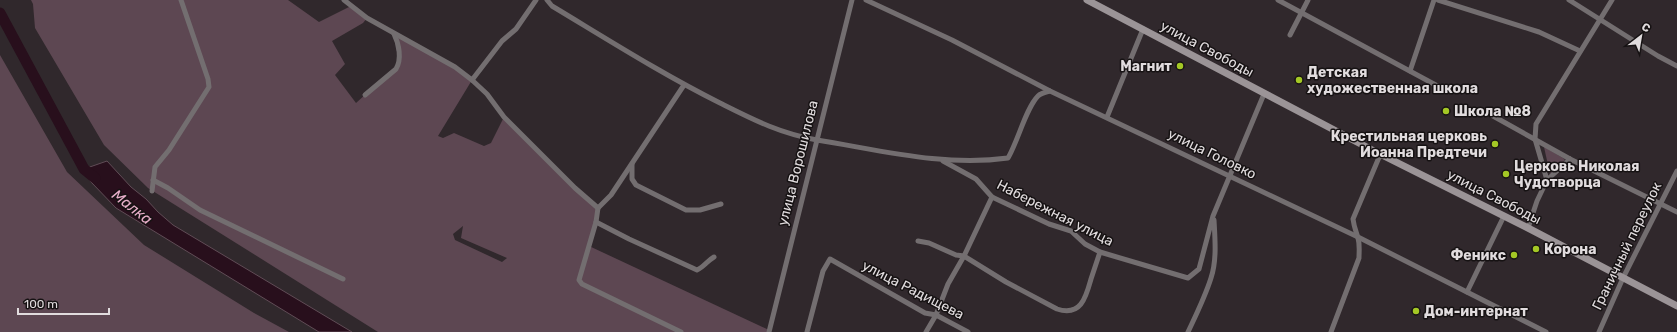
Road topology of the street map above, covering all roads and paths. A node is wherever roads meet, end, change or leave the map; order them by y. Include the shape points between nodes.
1 (181, 0) edge
2 (344, 0) edge
3 (536, 0) edge
4 (546, 0) edge
5 (852, 0) edge
6 (866, 0) edge
7 (1087, 0) edge
8 (1278, 0) edge
9 (1308, 0) edge
10 (1434, 0) edge
11 (1438, 0) edge
12 (1569, 0) edge
13 (1612, 0) edge
14 (1302, 12) junction
15 (1599, 20) junction
16 (1143, 29) junction
17 (394, 34) junction
18 (1290, 35) dead end
19 (1580, 51) junction
20 (1677, 66) edge
21 (1410, 71) junction
22 (472, 80) junction
23 (684, 85) junction
24 (1445, 90) dead end
25 (1050, 91) junction
26 (1264, 94) junction
27 (365, 95) dead end
28 (1494, 116) dead end
29 (1107, 117) junction
30 (1536, 139) junction
31 (817, 140) junction
32 (1380, 155) junction
33 (1570, 158) junction
34 (941, 160) junction
35 (632, 164) junction
36 (1677, 171) edge
37 (1230, 176) junction
38 (153, 180) junction
39 (1547, 180) junction
40 (152, 190) dead end
41 (992, 197) junction
42 (721, 204) dead end
43 (1661, 204) junction
44 (598, 208) junction
45 (1677, 212) edge
46 (1213, 216) junction
47 (1504, 216) junction
48 (596, 222) junction
49 (1528, 228) junction
50 (1358, 237) junction
51 (918, 241) dead end
52 (1100, 252) junction
53 (714, 256) dead end
54 (964, 256) junction
55 (1623, 278) junction
56 (343, 279) dead end
57 (1467, 292) junction
58 (1677, 306) edge
59 (936, 315) junction
60 (681, 332) edge
61 (768, 332) edge
62 (807, 332) edge
63 (926, 332) edge
64 (968, 332) edge
65 (1188, 332) edge
66 (1331, 332) edge
67 (1546, 332) edge
68 (1599, 332) edge

1 - 38 street via 209,87 169,150 155,167
2 - 17 street
3 - 22 street via 516,29 502,41
4 - 23 street, Набережная улица
5 - 31 street, улица Ворошилова
6 - 25 street, улица Головко via 952,40
7 - 16 main road, улица Свободы
8 - 14 street
9 - 14 street
10 - 21 street
11 - 19 street via 1539,32
12 - 15 street
13 - 15 street
14 - 18 street
14 - 21 street
15 - 19 street
15 - 20 street
16 - 26 main road, улица Свободы
16 - 29 street
17 - 22 street via 455,67
17 - 27 street via 398,42 399,64
19 - 30 street via 1536,124
21 - 24 street
22 - 44 street via 487,94 504,117
23 - 31 street, Набережная улица via 767,127
23 - 35 street
25 - 29 street, улица Головко
25 - 34 street, Набережная улица via 1039,95 1032,105 1008,158 987,161
26 - 32 main road, улица Свободы
26 - 37 street
28 - 30 street
29 - 37 street, улица Головко
30 - 33 street
30 - 39 street
31 - 34 street, Набережная улица
31 - 61 street, улица Ворошилова
32 - 47 main road, улица Свободы
32 - 50 street via 1353,219
33 - 39 street
33 - 43 street
34 - 41 street, Набережная улица via 976,179
35 - 42 street via 632,179 636,185 686,210 700,210
35 - 44 street via 611,195
36 - 43 street, Граничный переулок
37 - 46 street
37 - 50 street, улица Головко
38 - 40 street
38 - 56 street via 200,210
39 - 49 street
41 - 52 street, Набережная улица via 1070,231 1085,244
41 - 54 street
43 - 45 street
43 - 55 street, Граничный переулок
44 - 48 street
46 - 52 street, Набережная улица via 1199,268 1188,278
46 - 65 street via 1215,246 1212,277
47 - 49 main road, улица Свободы
47 - 57 street
48 - 53 street via 697,270 703,268
48 - 60 street via 579,280 582,284
49 - 55 main road, улица Свободы
50 - 57 street, улица Головко
50 - 66 street via 1359,258
51 - 54 street
52 - 54 street via 1083,302 1070,311 1057,309
54 - 59 street via 948,284
55 - 58 main road, улица Свободы
55 - 68 street, Граничный переулок
57 - 67 street, улица Головко
59 - 62 street, улица Радищева via 926,313 830,259 823,271
59 - 63 street
59 - 64 street, улица Радищева

